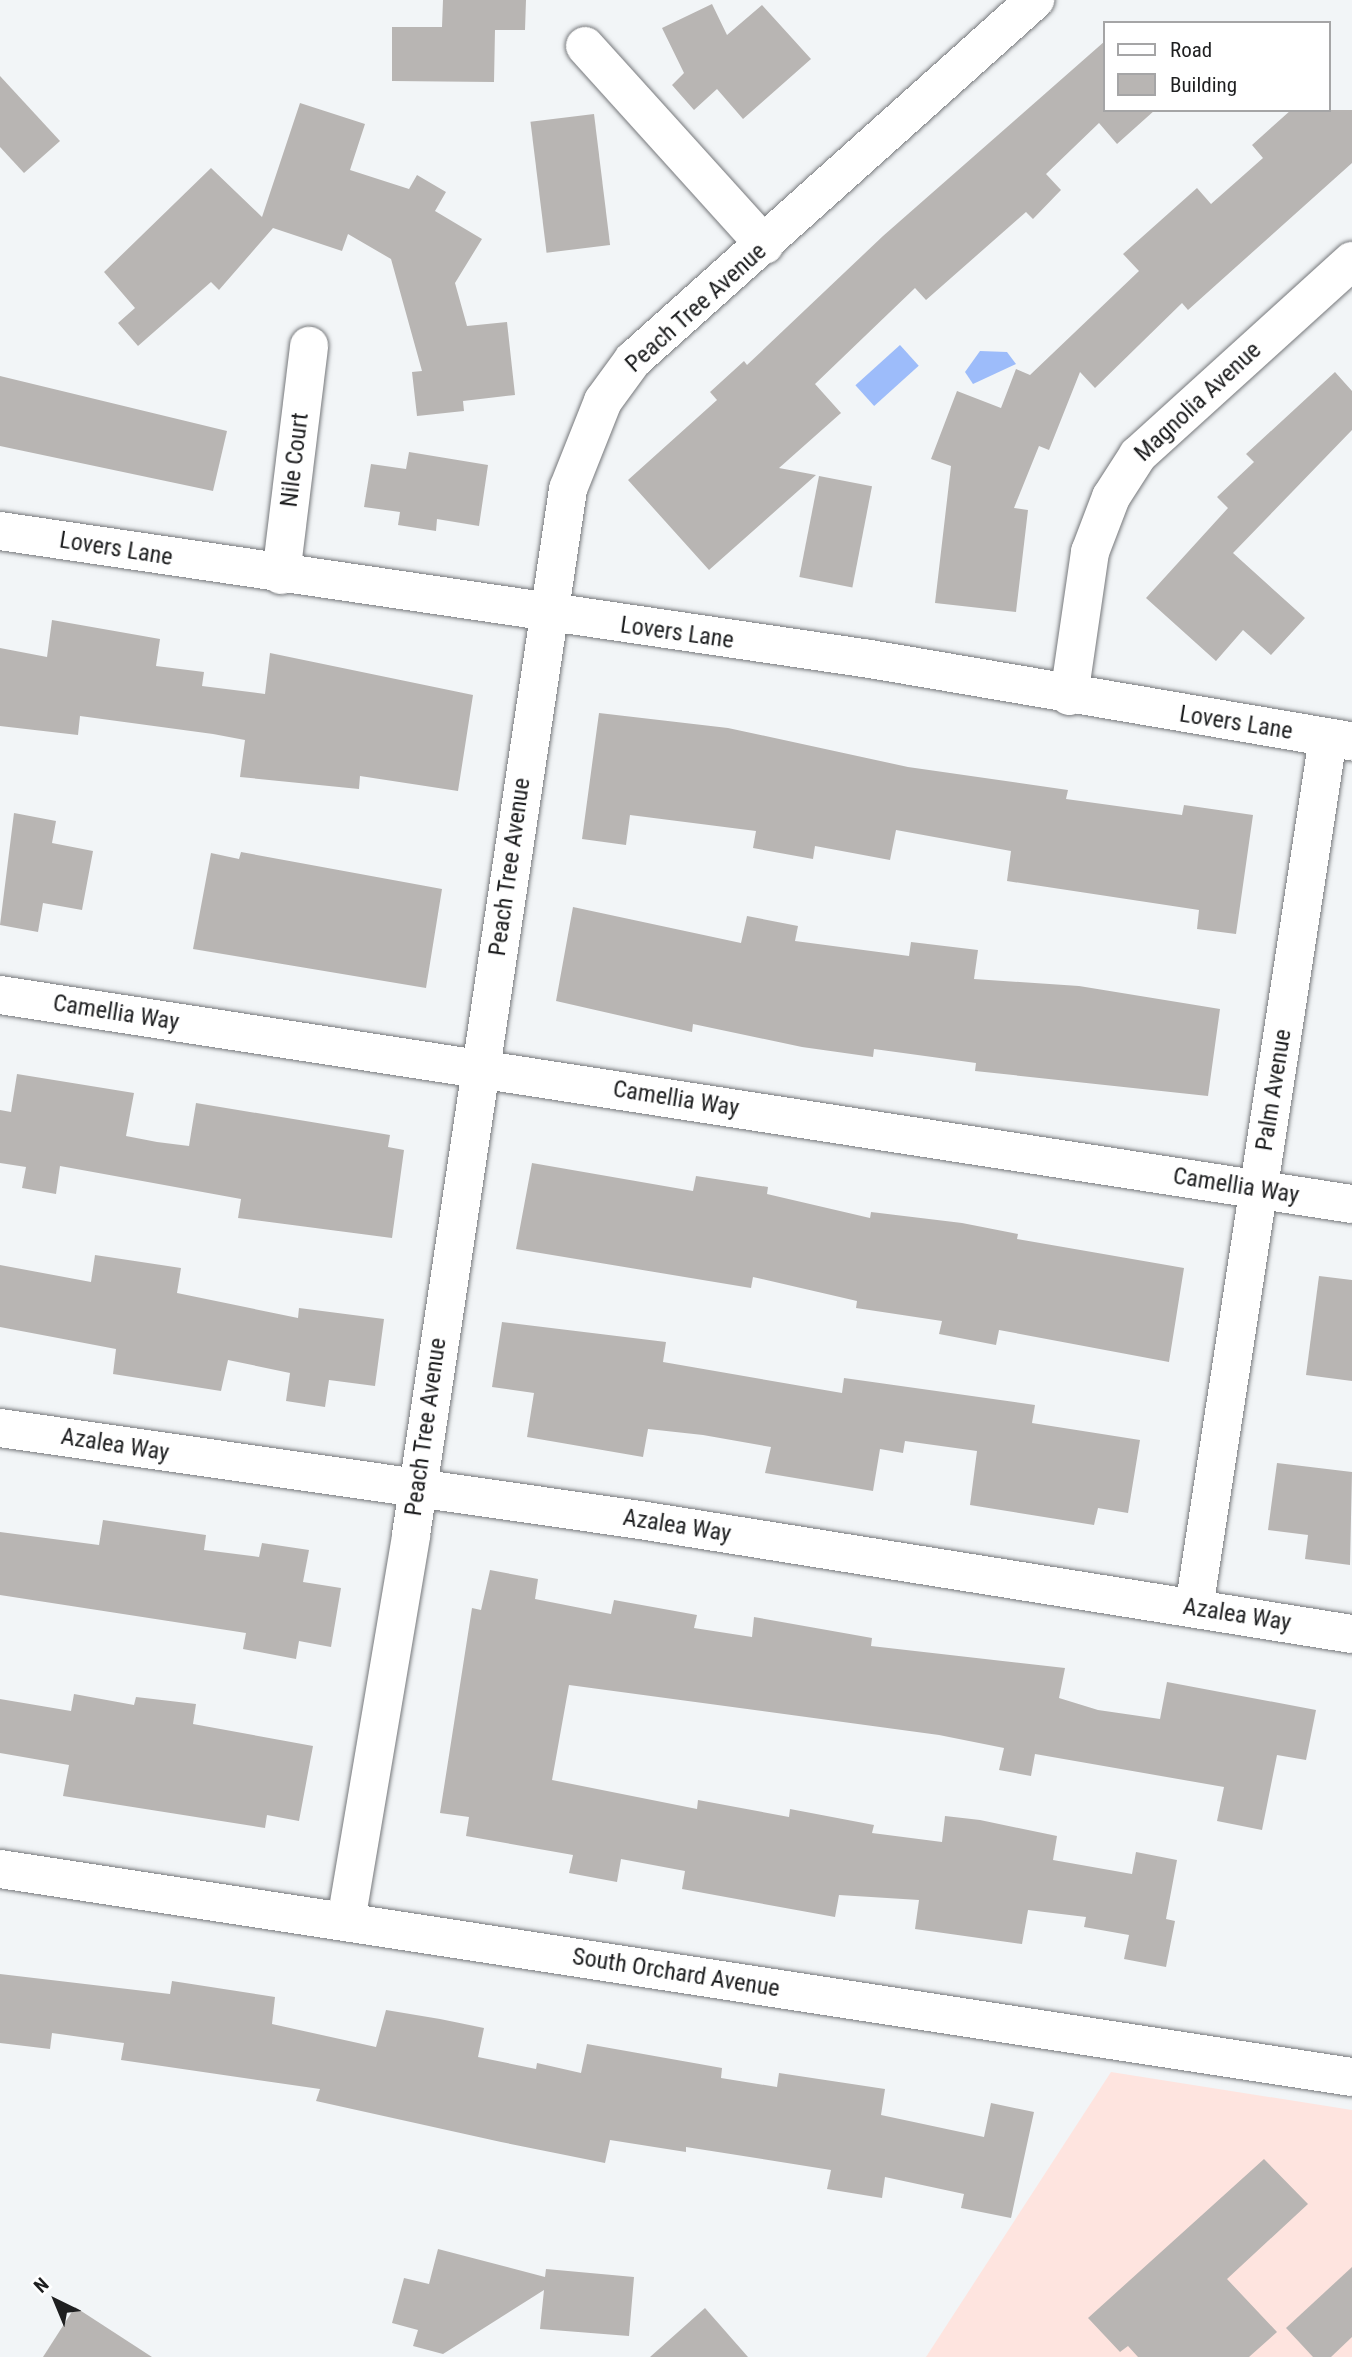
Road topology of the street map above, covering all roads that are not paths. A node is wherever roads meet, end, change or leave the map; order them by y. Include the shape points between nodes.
1 (1035, 0) edge
2 (585, 46) dead end
3 (765, 245) junction
4 (1352, 261) edge
5 (309, 346) dead end
6 (0, 531) edge
7 (281, 575) junction
8 (548, 616) junction
9 (1069, 696) junction
10 (1340, 740) edge
11 (0, 995) edge
12 (480, 1068) junction
13 (1258, 1189) junction
14 (1352, 1203) edge
15 (0, 1428) edge
16 (416, 1492) junction
17 (1194, 1608) junction
18 (1352, 1634) edge
19 (0, 1869) edge
20 (346, 1921) junction
21 (1352, 2077) edge

1 - 3 street, Peach Tree Avenue
2 - 3 street
3 - 8 street, Peach Tree Avenue via 633,360 603,401 568,489
4 - 9 street, Magnolia Avenue via 1138,455 1111,497 1090,552
5 - 7 street, Nile Court
6 - 7 street, Lovers Lane
7 - 8 street, Lovers Lane
8 - 9 street, Lovers Lane via 870,659
8 - 12 street, Peach Tree Avenue
9 - 10 street, Lovers Lane
10 - 13 street, Palm Avenue
11 - 12 street, Camellia Way
12 - 13 street, Camellia Way
12 - 16 street, Peach Tree Avenue
13 - 14 street, Camellia Way
13 - 17 street, Palm Avenue
15 - 16 street, Azalea Way
16 - 17 street, Azalea Way via 640,1520
16 - 20 street, Peach Tree Avenue
17 - 18 street, Azalea Way
19 - 20 street, South Orchard Avenue
20 - 21 street, South Orchard Avenue

